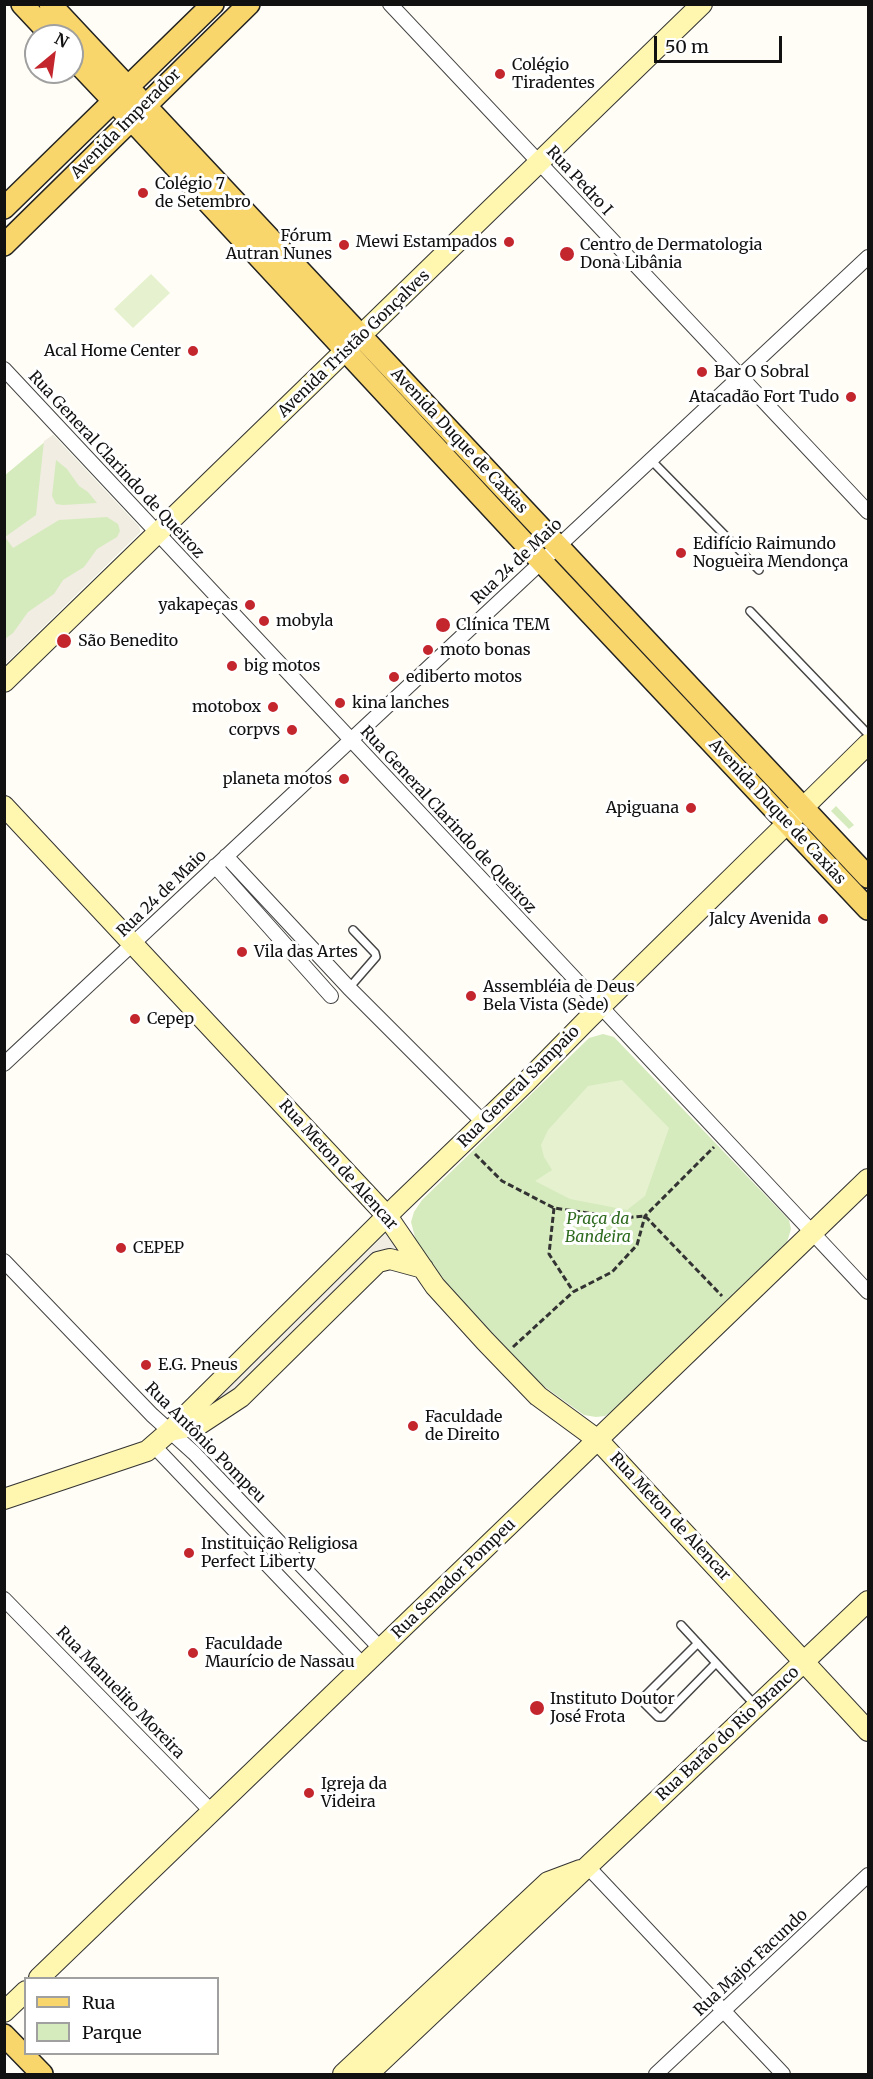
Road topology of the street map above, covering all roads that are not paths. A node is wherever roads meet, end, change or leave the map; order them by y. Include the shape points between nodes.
1 (22, 4) edge
2 (50, 4) edge
3 (213, 4) edge
4 (249, 4) edge
5 (390, 4) edge
6 (702, 4) edge
7 (41, 24) edge
8 (84, 66) edge
9 (121, 95) junction
10 (137, 113) junction
11 (539, 162) junction
12 (4, 208) edge
13 (4, 245) edge
14 (868, 257) edge
15 (361, 337) junction
16 (346, 352) junction
17 (4, 369) edge
18 (740, 376) junction
19 (651, 460) junction
20 (868, 512) edge
21 (158, 532) junction
22 (557, 546) junction
23 (541, 561) junction
24 (759, 570) dead end
25 (750, 611) dead end
26 (4, 682) edge
27 (868, 734) edge
28 (351, 741) junction
29 (868, 744) edge
30 (4, 806) edge
31 (803, 808) junction
32 (787, 823) junction
33 (226, 856) junction
34 (215, 866) junction
35 (868, 877) edge
36 (868, 909) edge
37 (353, 930) dead end
38 (133, 944) junction
39 (349, 988) junction
40 (331, 996) dead end
41 (601, 1006) junction
42 (4, 1064) edge
43 (484, 1123) junction
44 (868, 1179) edge
45 (387, 1216) junction
46 (813, 1232) junction
47 (4, 1261) edge
48 (423, 1268) junction
49 (868, 1292) edge
50 (170, 1431) junction
51 (598, 1440) junction
52 (153, 1445) junction
53 (4, 1499) edge
54 (4, 1599) edge
55 (868, 1601) edge
56 (681, 1625) dead end
57 (698, 1643) junction
58 (381, 1649) junction
59 (804, 1662) junction
60 (716, 1663) junction
61 (364, 1666) junction
62 (757, 1707) junction
63 (868, 1731) edge
64 (211, 1811) junction
65 (588, 1867) junction
66 (868, 1875) edge
67 (40, 1977) edge
68 (24, 1994) edge
69 (4, 2012) edge
70 (724, 2012) junction
71 (4, 2035) edge
72 (42, 2074) edge
73 (343, 2074) edge
74 (368, 2074) edge
75 (656, 2074) edge
76 (783, 2074) edge

1 - 7 main road
2 - 9 main road, Avenida Duque de Caxias
3 - 9 main road, Avenida Imperador
4 - 10 main road, Avenida Imperador
5 - 11 street, Rua Pedro I
6 - 11 street, Avenida Tristão Gonçalves
8 - 9 main road, Avenida Duque de Caxias
9 - 10 main road, Avenida Duque de Caxias
9 - 12 main road, Avenida Imperador
10 - 13 main road, Avenida Imperador
10 - 15 main road, Avenida Duque de Caxias
10 - 16 main road, Avenida Duque de Caxias
11 - 15 street, Avenida Tristão Gonçalves
11 - 18 street, Rua Pedro I
14 - 18 street, Rua 24 de Maio
15 - 16 street, Avenida Tristão Gonçalves
15 - 22 main road, Avenida Duque de Caxias
16 - 21 street, Avenida Tristão Gonçalves
16 - 23 main road, Avenida Duque de Caxias
17 - 21 street, Rua General Clarindo de Queiroz
18 - 19 street, Rua 24 de Maio
18 - 20 street, Rua Pedro I
19 - 22 street, Rua 24 de Maio
19 - 24 lane
21 - 26 street, Avenida Tristão Gonçalves
21 - 28 street, Rua General Clarindo de Queiroz
22 - 23 street, Rua 24 de Maio
22 - 31 main road, Avenida Duque de Caxias
23 - 28 street, Rua 24 de Maio
23 - 32 main road, Avenida Duque de Caxias
25 - 27 lane
28 - 33 street, Rua 24 de Maio
28 - 41 street, Rua General Clarindo de Queiroz
29 - 31 street, Rua General Sampaio
30 - 38 street, Rua Meton de Alencar
31 - 32 street, Rua General Sampaio
31 - 35 main road, Avenida Duque de Caxias
32 - 36 main road, Avenida Duque de Caxias
32 - 41 street, Rua General Sampaio
33 - 34 street, Rua 24 de Maio
33 - 39 street
34 - 38 street, Rua 24 de Maio
34 - 40 street
37 - 39 lane via 376,957
38 - 42 street, Rua 24 de Maio
38 - 45 street, Rua Meton de Alencar
39 - 43 street
41 - 43 street, Rua General Sampaio
41 - 46 street, Rua General Clarindo de Queiroz
43 - 45 street, Rua General Sampaio
44 - 46 street, Rua Senador Pompeu
45 - 48 street, Rua Meton de Alencar
45 - 50 street, Rua General Sampaio
46 - 49 street, Rua General Clarindo de Queiroz
46 - 51 street, Rua Senador Pompeu
47 - 50 street, Rua Antônio Pompeu
48 - 50 street via 390,1259 378,1262 242,1397 200,1424
48 - 51 street, Rua Meton de Alencar via 470,1326 538,1396
50 - 52 street, Rua General Sampaio
50 - 58 street, Rua Antônio Pompeu
51 - 58 street, Rua Senador Pompeu
51 - 59 street, Rua Meton de Alencar
52 - 53 street, Rua General Sampaio via 147,1451
52 - 61 street
54 - 64 street, Rua Manuelito Moreira
55 - 59 street, Rua Barão do Rio Branco
56 - 57 lane
57 - 60 lane
57 - 60 lane via 643,1702 663,1717
58 - 61 street, Rua Senador Pompeu
59 - 62 street, Rua Barão do Rio Branco
59 - 63 street, Rua Meton de Alencar
60 - 62 lane
61 - 64 street, Rua Senador Pompeu
62 - 65 street, Rua Barão do Rio Branco
64 - 67 street, Rua Senador Pompeu
65 - 70 street
65 - 73 street, Rua Barão do Rio Branco via 548,1882
65 - 74 street, Rua Barão do Rio Branco
66 - 70 street, Rua Major Facundo
68 - 69 street
70 - 75 street, Rua Major Facundo
70 - 76 street
71 - 72 main road

